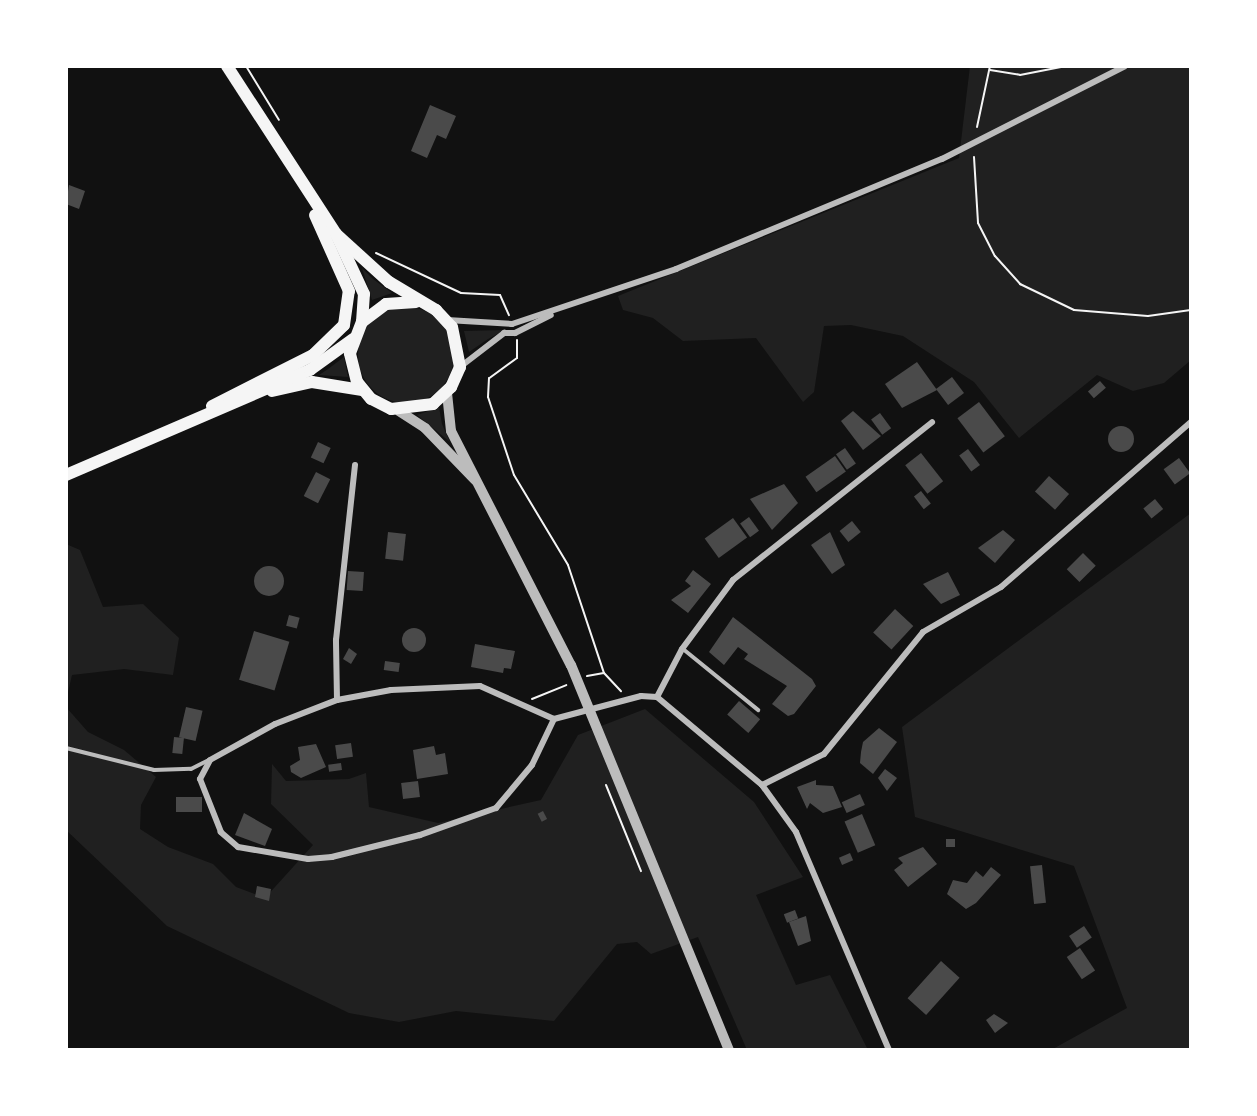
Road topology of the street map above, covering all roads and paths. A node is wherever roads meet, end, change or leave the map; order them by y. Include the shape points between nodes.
1 (227, 66) edge
2 (1066, 66) edge
3 (1125, 66) edge
4 (990, 68) edge
5 (977, 127) dead end
6 (974, 157) dead end
7 (310, 199) junction
8 (336, 234) junction
9 (417, 302) junction
10 (564, 308) junction
11 (1191, 310) edge
12 (447, 320) junction
13 (362, 322) junction
14 (353, 339) junction
15 (460, 367) junction
16 (362, 390) junction
17 (447, 393) junction
18 (256, 394) junction
19 (399, 411) junction
20 (202, 413) junction
21 (932, 422) dead end
22 (1191, 422) edge
23 (355, 465) dead end
24 (66, 475) edge
25 (478, 482) junction
26 (682, 648) junction
27 (657, 697) junction
28 (337, 700) junction
29 (590, 709) junction
30 (758, 710) dead end
31 (554, 719) junction
32 (66, 748) edge
33 (210, 760) junction
34 (762, 785) junction
35 (729, 1050) edge
36 (890, 1050) edge

1 - 7 main road
2 - 4 path via 1020,75
3 - 10 street via 942,159 807,219
4 - 5 path
6 - 11 path via 978,223 995,256 1020,284 1055,304 1095,313 1148,316
7 - 8 main road
7 - 20 main road via 349,291 344,325 313,355 228,393
8 - 9 main road
8 - 13 main road via 364,294
9 - 12 main road
9 - 13 main road via 386,304
10 - 12 street via 512,324
10 - 15 street via 515,333 504,333
12 - 15 main road via 459,342
13 - 14 main road
14 - 16 main road via 351,368
14 - 18 main road via 327,360
15 - 17 main road
16 - 18 main road via 312,382
16 - 19 main road via 377,403
17 - 19 main road via 425,407
17 - 25 street via 451,431
18 - 20 main road
19 - 25 street via 425,428
20 - 24 main road
21 - 26 street via 733,580
22 - 34 street via 1010,581 923,632 824,754
23 - 28 street via 336,640
25 - 29 street
26 - 27 street
26 - 30 lane
27 - 29 street via 641,696
27 - 34 street
28 - 31 street via 457,684 480,686
28 - 33 street via 275,723
29 - 31 street
29 - 35 street
31 - 33 street via 532,765 496,808 420,835 332,857 308,859 238,847 221,832 209,807 201,779
32 - 33 lane via 154,770 191,769
34 - 36 street via 811,858 867,1007

